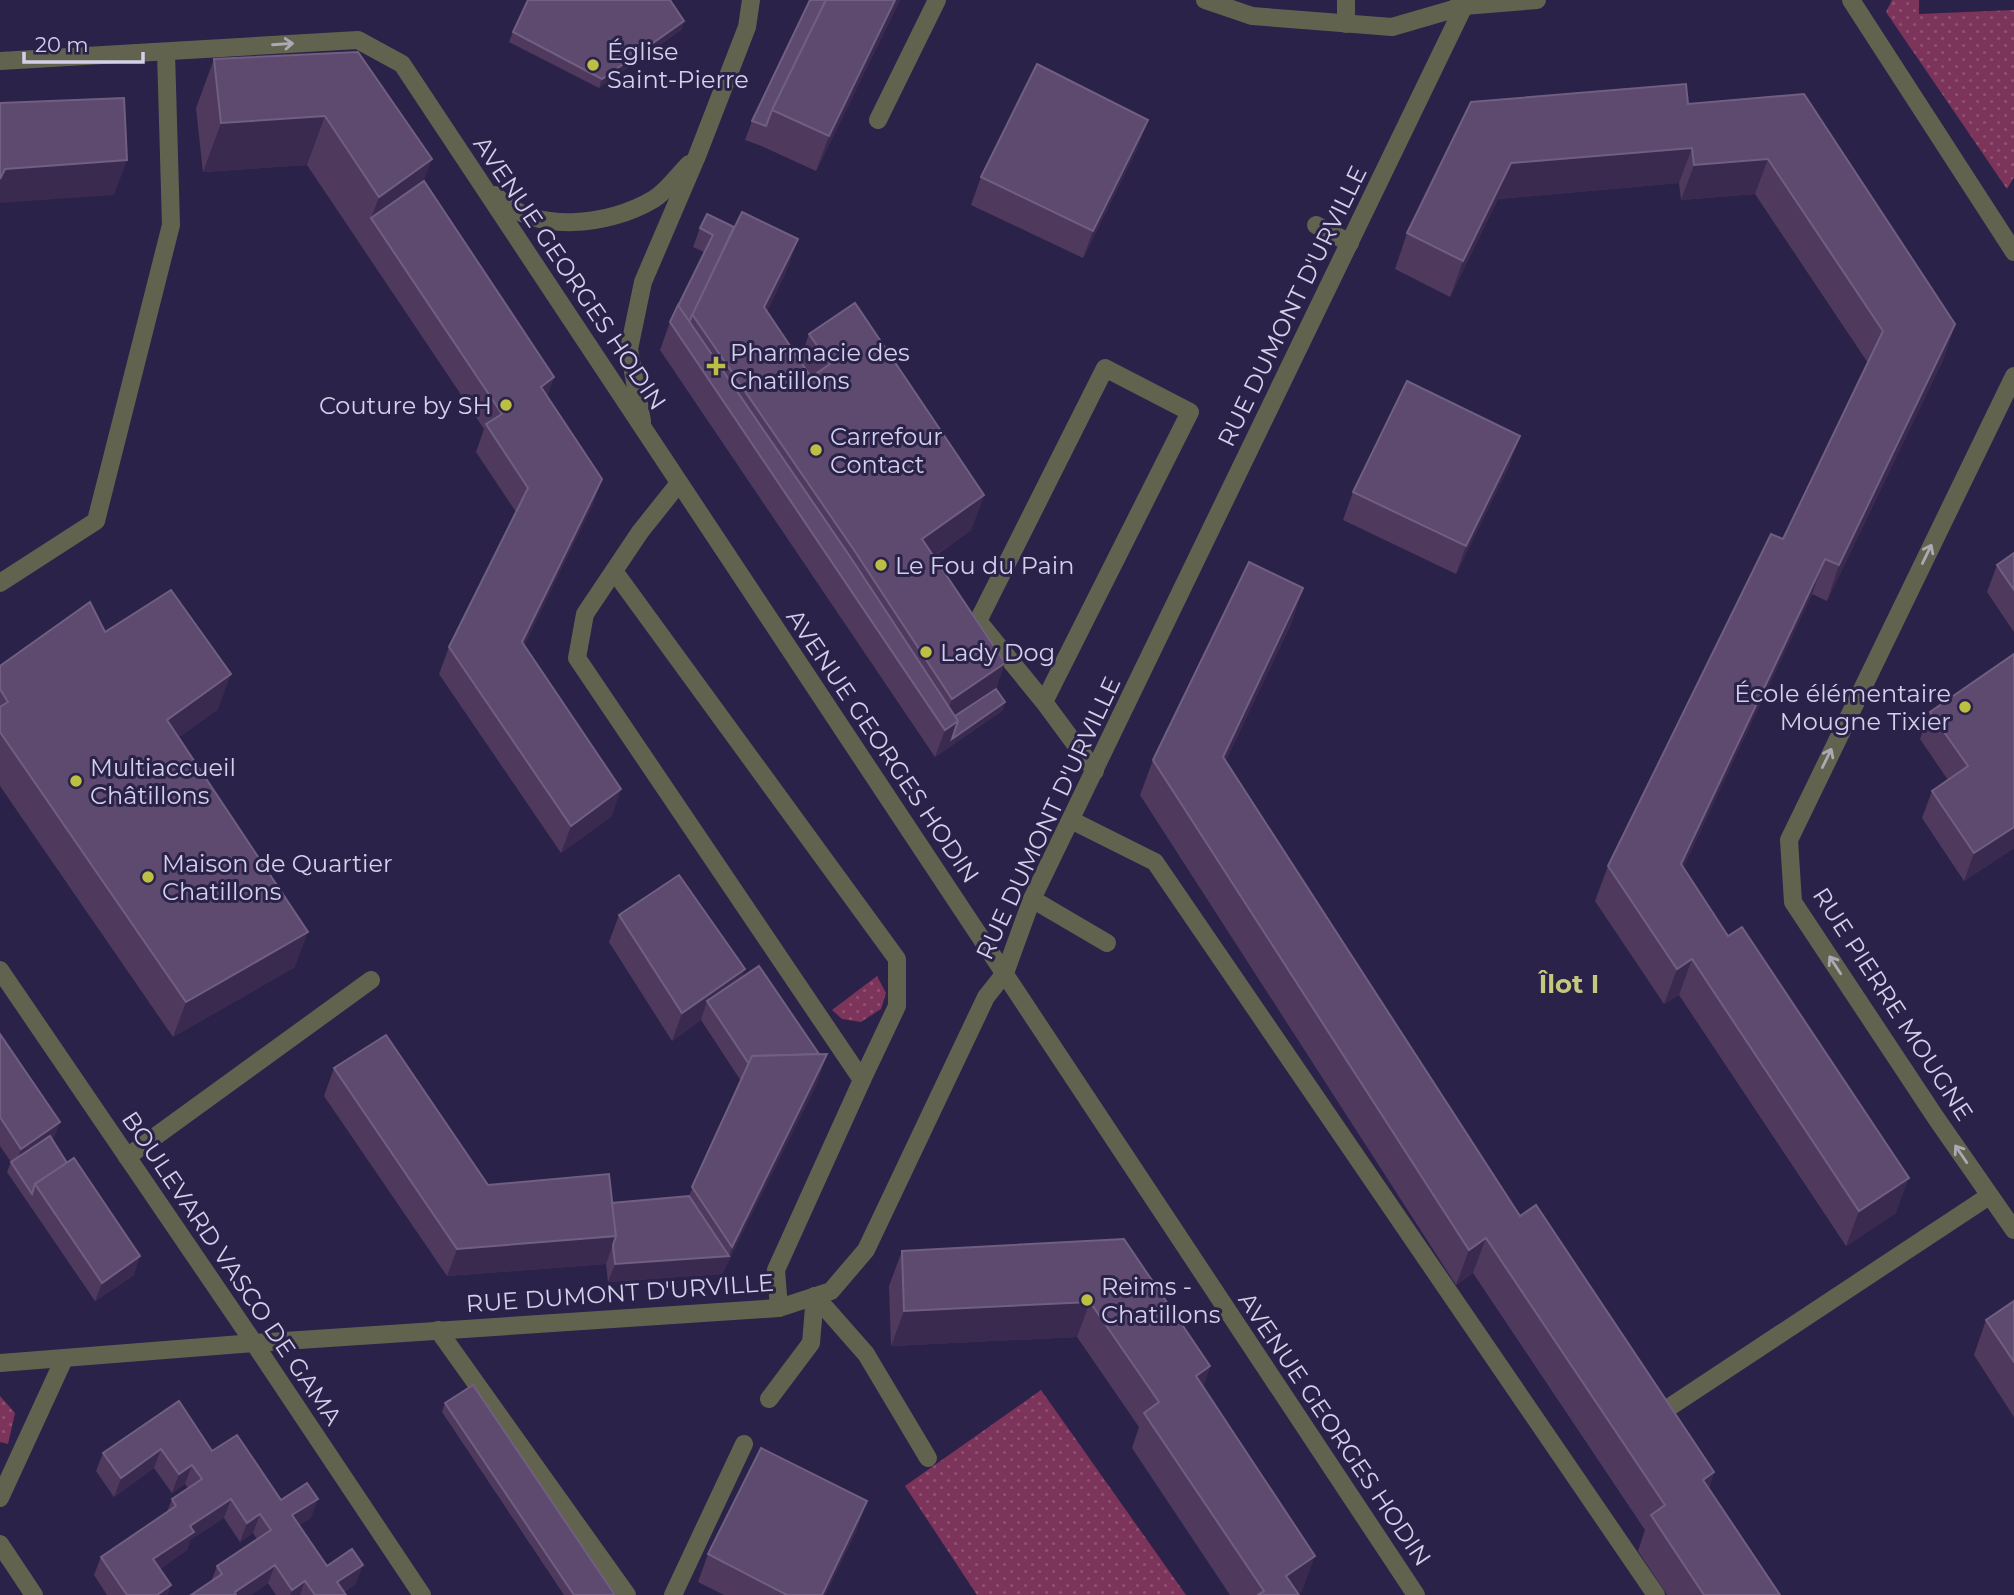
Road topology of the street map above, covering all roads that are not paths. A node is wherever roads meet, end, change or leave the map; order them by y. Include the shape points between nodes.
1 (751, 0) edge
2 (937, 0) edge
3 (1205, 0) edge
4 (1346, 0) edge
5 (1537, 0) edge
6 (1851, 0) edge
7 (1462, 3) edge
8 (1346, 24) junction
9 (166, 51) junction
10 (0, 61) edge
11 (878, 120) dead end
12 (697, 156) junction
13 (477, 177) junction
14 (1316, 225) dead end
15 (1350, 243) junction
16 (2014, 252) edge
17 (2014, 376) edge
18 (643, 428) junction
19 (679, 483) junction
20 (614, 571) junction
21 (0, 583) edge
22 (1044, 702) junction
23 (1095, 771) junction
24 (1071, 820) junction
25 (1032, 900) junction
26 (1107, 943) dead end
27 (0, 970) edge
28 (1005, 973) junction
29 (370, 980) dead end
30 (862, 1080) junction
31 (127, 1157) junction
32 (1989, 1196) junction
33 (2014, 1230) edge
34 (815, 1296) junction
35 (779, 1308) junction
36 (438, 1330) junction
37 (254, 1343) junction
38 (64, 1359) junction
39 (0, 1363) edge
40 (769, 1399) dead end
41 (1645, 1423) edge
42 (744, 1444) dead end
43 (928, 1458) dead end
44 (0, 1498) edge
45 (0, 1544) edge
46 (34, 1595) edge
47 (422, 1595) edge
48 (627, 1595) edge
49 (673, 1595) edge
50 (1416, 1595) edge
51 (1657, 1595) edge

1 - 12 street via 747,27
2 - 11 street
3 - 8 street via 1252,16
4 - 8 street
5 - 7 street
6 - 16 street
7 - 8 street via 1392,27
7 - 15 street, RUE DUMONT D'URVILLE
9 - 10 street
9 -> 13 street, AVENUE GEORGES HODIN via 358,40 402,64
9 - 21 street via 171,225 96,521
12 - 13 street via 656,198 619,216 578,222 542,220 505,206
12 - 18 street via 643,282 629,349
13 - 18 street, AVENUE GEORGES HODIN
14 - 15 street
15 - 23 street, RUE DUMONT D'URVILLE
32 -> 17 street, RUE PIERRE MOUGNE via 1793,902 1788,840
18 - 19 street, AVENUE GEORGES HODIN
19 - 20 street
19 - 28 street, AVENUE GEORGES HODIN
20 - 30 street via 585,614 577,658
20 - 30 street via 897,959 897,1006
22 - 22 street via 978,621 1105,368 1190,412
22 - 23 street
23 - 24 street, RUE DUMONT D'URVILLE
24 - 25 street, RUE DUMONT D'URVILLE
24 - 51 street via 1156,862
25 - 26 street
25 - 28 street, RUE DUMONT D'URVILLE
27 - 31 street, BOULEVARD VASCO DE GAMA
28 - 34 street, RUE DUMONT D'URVILLE via 986,997 866,1250 831,1291
28 - 50 street, AVENUE GEORGES HODIN
29 - 31 street
30 - 35 street via 776,1270
31 - 37 street, BOULEVARD VASCO DE GAMA
32 - 33 street, RUE PIERRE MOUGNE
32 - 41 street
34 - 35 street, RUE DUMONT D'URVILLE
34 - 40 street via 811,1343
34 - 43 street via 866,1354
35 - 36 street, RUE DUMONT D'URVILLE
36 - 37 street, RUE DUMONT D'URVILLE
36 - 48 street, RUE DUMONT D'URVILLE
37 - 38 street, RUE DUMONT D'URVILLE
37 - 47 street, BOULEVARD VASCO DE GAMA
38 - 39 street, RUE DUMONT D'URVILLE
38 - 44 street
42 - 49 street
45 - 46 street

